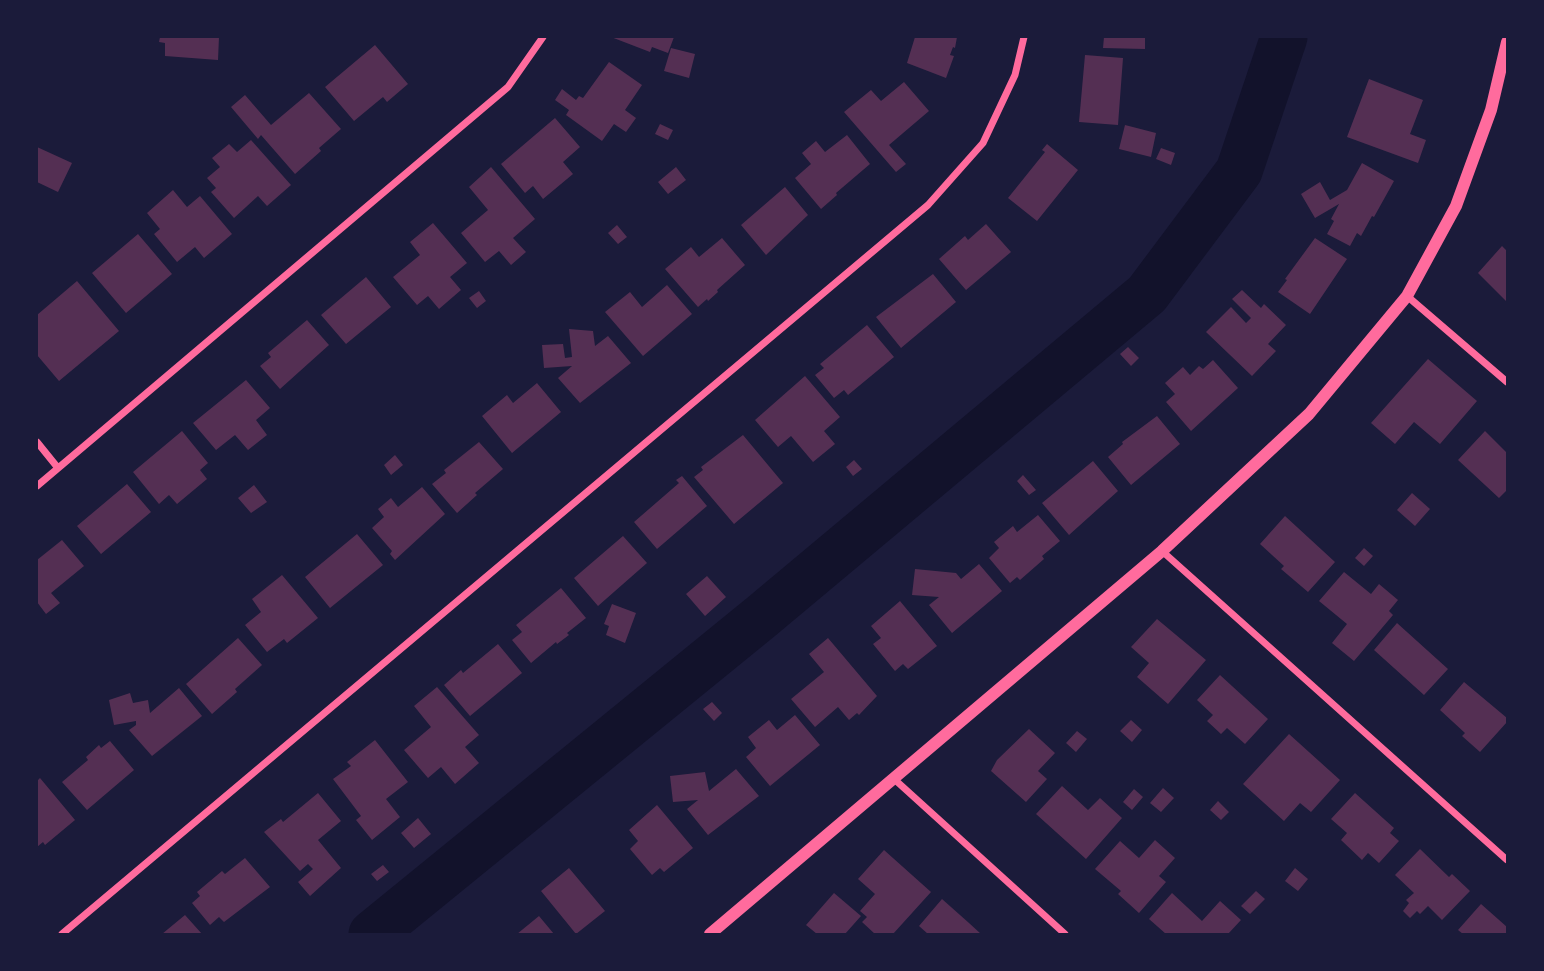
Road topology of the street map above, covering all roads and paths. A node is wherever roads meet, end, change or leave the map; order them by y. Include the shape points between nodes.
1 (543, 37) edge
2 (1024, 37) edge
3 (1507, 42) edge
4 (1407, 296) junction
5 (1507, 382) edge
6 (37, 442) edge
7 (58, 468) junction
8 (37, 486) edge
9 (1162, 551) junction
10 (893, 778) junction
11 (1507, 860) edge
12 (62, 934) edge
13 (710, 934) edge
14 (1065, 934) edge

1 - 7 street via 509,87
2 - 12 street via 1015,75 983,143 928,205
3 - 4 street via 1491,110 1456,205
4 - 5 street
4 - 9 street via 1309,414
6 - 7 street
7 - 8 street
9 - 10 street
9 - 11 street
10 - 13 street
10 - 14 street

